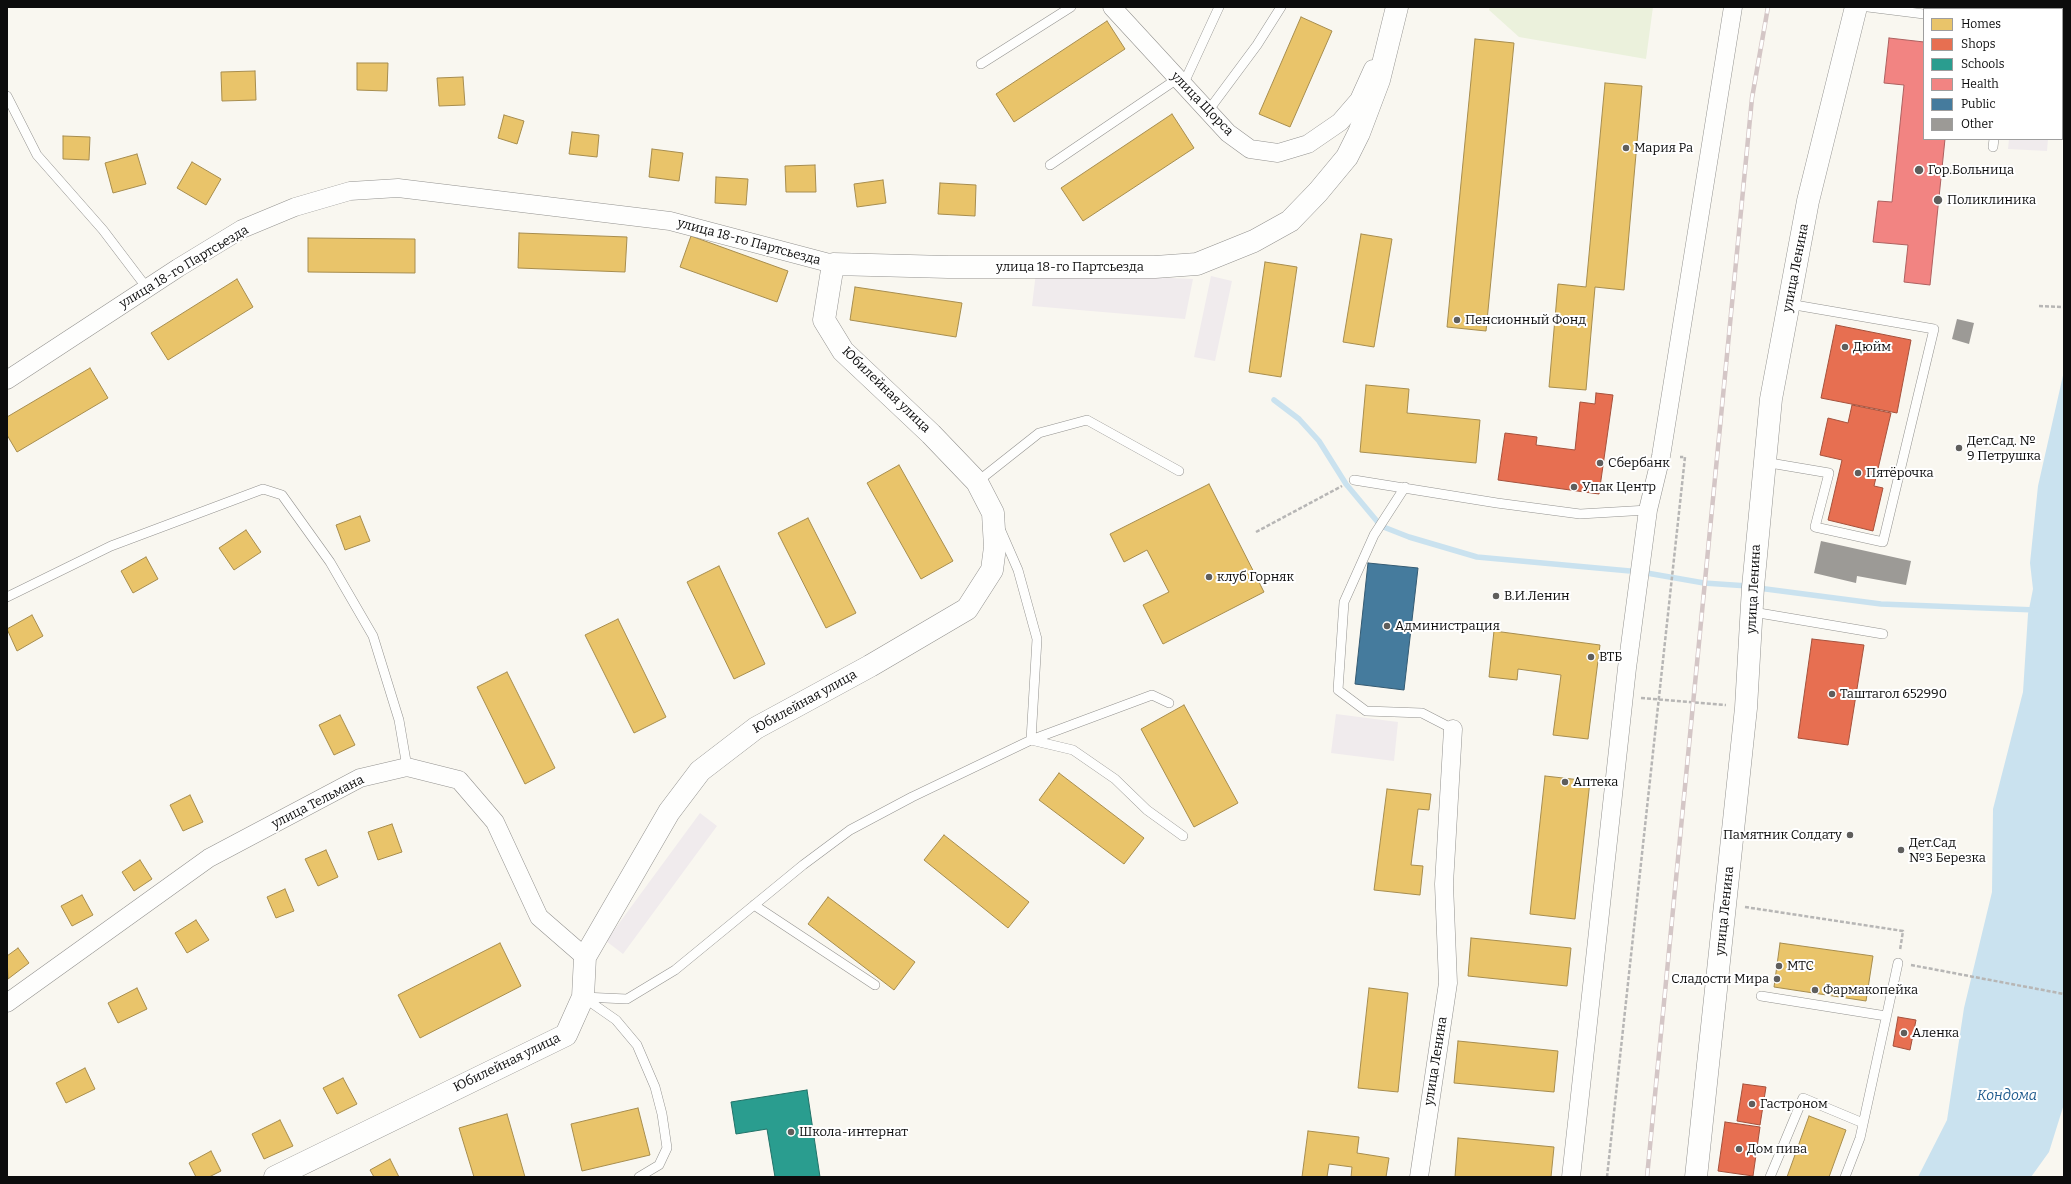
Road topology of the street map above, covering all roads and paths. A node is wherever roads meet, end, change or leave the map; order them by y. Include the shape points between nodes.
1 (1071, 7) edge
2 (1112, 7) edge
3 (1219, 7) edge
4 (1280, 7) edge
5 (1733, 7) edge
6 (1856, 7) edge
7 (1868, 7) edge
8 (1923, 14) edge
9 (1395, 16) edge
10 (981, 64) dead end
11 (1180, 82) junction
12 (7, 96) edge
13 (1208, 111) junction
14 (1050, 166) dead end
15 (833, 264) junction
16 (147, 288) junction
17 (1789, 304) junction
18 (2039, 306) dead end
19 (2064, 307) edge
20 (7, 380) edge
21 (1661, 456) junction
22 (1764, 462) junction
23 (1179, 471) dead end
24 (1354, 480) joint
25 (977, 482) junction
26 (1405, 487) junction
27 (1648, 510) junction
28 (993, 513) junction
29 (1256, 532) dead end
30 (7, 597) edge
31 (1753, 612) junction
32 (1882, 634) dead end
33 (1623, 697) junction
34 (1659, 700) junction
35 (1169, 703) dead end
36 (1746, 708) junction
37 (1453, 729) joint
38 (1031, 740) junction
39 (407, 767) junction
40 (1183, 836) dead end
41 (754, 905) junction
42 (1745, 907) dead end
43 (585, 957) junction
44 (1903, 964) junction
45 (875, 985) dead end
46 (2064, 994) edge
47 (1761, 996) dead end
48 (583, 997) junction
49 (7, 1003) edge
50 (1886, 1016) junction
51 (1863, 1123) junction
52 (275, 1177) edge
53 (639, 1177) edge
54 (1419, 1177) edge
55 (1571, 1177) edge
56 (1607, 1177) edge
57 (1696, 1177) edge
58 (1770, 1177) edge
59 (1845, 1177) edge

1 - 10 lane
2 - 11 street, улица Щорса
3 - 11 lane
4 - 13 lane via 1257,45
5 - 21 street
6 - 17 street, улица Ленина via 1808,201
7 - 8 lane
9 - 13 street, улица Щорса via 1359,100 1340,122 1308,144 1278,153 1250,149 1228,133
9 - 15 street, улица 18-го Партсьезда via 1379,80 1347,157 1290,221 1226,254 1197,264 1155,267
11 - 13 street, улица Щорса
11 - 14 lane
12 - 16 lane via 37,155 103,230
15 - 16 street, улица 18-го Партсьезда via 670,221 398,188 350,191 294,207 242,229
15 - 25 street, Юбилейная улица via 824,320 843,351 931,434
16 - 20 street, улица 18-го Партсьезда
17 - 22 street, улица Ленина via 1771,399
17 - 22 lane via 1934,329 1883,542 1815,527 1829,472
18 - 19 path
21 - 27 street
21 - 34 path via 1685,457
22 - 31 street, улица Ленина
23 - 25 lane via 1087,420 1039,433
24 - 26 lane
24 - 29 path
25 - 28 street, Юбилейная улица
26 - 27 lane via 1580,514
26 - 37 lane via 1374,535 1344,602 1338,690 1366,711 1422,713
27 - 33 street
28 - 38 lane via 1018,570 1037,639
28 - 43 street, Юбилейная улица via 995,547 992,570 967,609 756,728 700,771 670,812
30 - 39 lane via 112,546 256,491 263,489 282,495 330,562 373,636 399,720
31 - 32 lane
31 - 36 street, улица Ленина
33 - 34 path
33 - 55 street
34 - 36 path
34 - 56 path
35 - 38 lane via 1152,695
36 - 57 street, улица Ленина
37 - 54 street, улица Ленина via 1444,884 1448,983
38 - 40 lane via 1073,750 1116,779 1147,810
38 - 41 lane via 850,830
39 - 43 street, улица Тельмана via 459,780 495,822 539,917
39 - 49 street, улица Тельмана via 360,778 209,858
41 - 45 lane
41 - 48 lane via 676,970 627,999
42 - 44 path via 1903,931
43 - 48 street, Юбилейная улица
44 - 46 path
44 - 50 lane
47 - 50 lane
48 - 52 street, Юбилейная улица via 566,1035
48 - 53 lane via 616,1020 637,1045 655,1087 667,1148 659,1166
50 - 51 lane
51 - 58 lane via 1803,1098
51 - 59 lane

